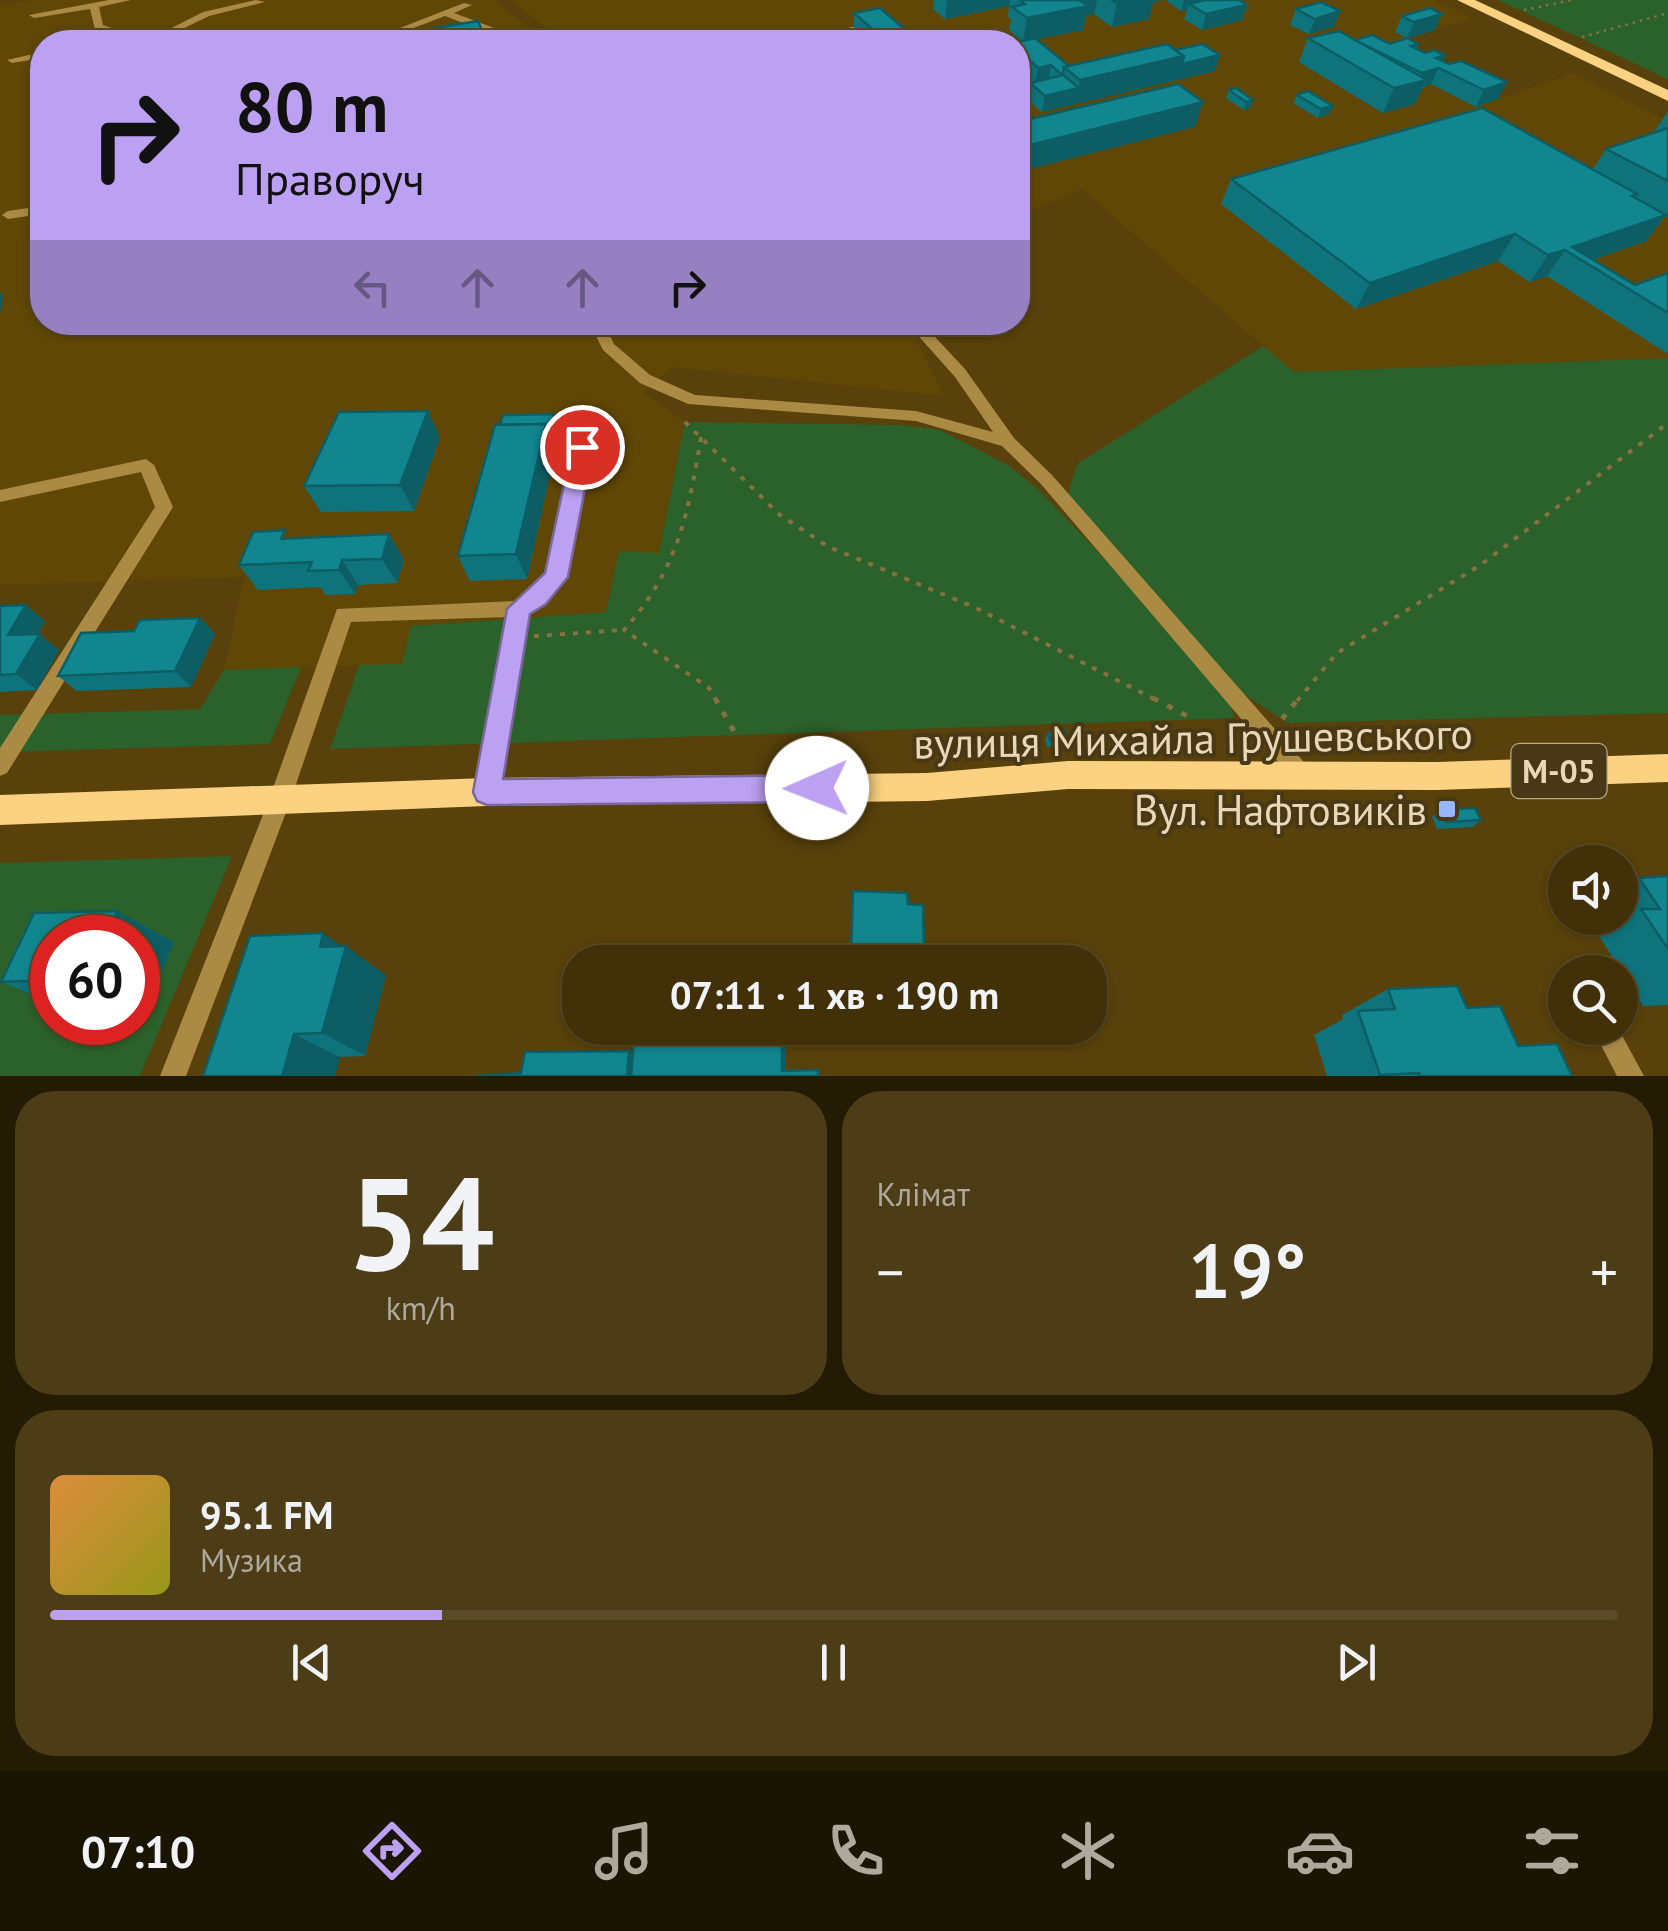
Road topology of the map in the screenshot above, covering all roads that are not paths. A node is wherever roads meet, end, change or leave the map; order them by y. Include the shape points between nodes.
1 (126, 0) edge
2 (1464, 0) edge
3 (260, 2) edge
4 (94, 5) junction
5 (467, 5) dead end
6 (445, 14) junction
7 (34, 15) dead end
8 (110, 30) edge
9 (170, 30) edge
10 (402, 30) edge
11 (489, 30) edge
12 (852, 30) edge
13 (899, 30) edge
14 (30, 57) edge
15 (12, 60) dead end
16 (1668, 96) edge
17 (30, 212) edge
18 (8, 215) dead end
19 (602, 335) edge
20 (925, 335) edge
21 (1008, 442) junction
22 (582, 447) dead end
23 (0, 496) edge
24 (519, 609) junction
25 (0, 766) edge
26 (1668, 768) edge
27 (1303, 777) junction
28 (487, 792) junction
29 (279, 802) junction
30 (0, 810) edge
31 (1614, 1045) edge
32 (173, 1076) edge
33 (1631, 1076) edge

1 - 4 street
2 - 16 main road
3 - 9 street
4 - 7 street
4 - 8 street via 98,27
5 - 6 street
6 - 10 street
6 - 11 street
12 - 13 street via 885,23
14 - 15 street
17 - 18 street
19 - 21 street via 645,380 693,400 916,416
20 - 21 street
21 - 27 street
22 - 24 street via 556,577
23 - 25 street via 146,465 164,507
24 - 28 street
24 - 29 street via 344,614
26 - 27 main road, вулиця Михайла Грушевського / М-05
27 - 28 main road, вулиця Михайла Грушевського / М-05 via 1068,775 927,787
28 - 29 main road, вулиця Михайла Грушевського / М-05
29 - 30 main road, вулиця Михайла Грушевського / М-05
29 - 32 street
31 - 33 street

